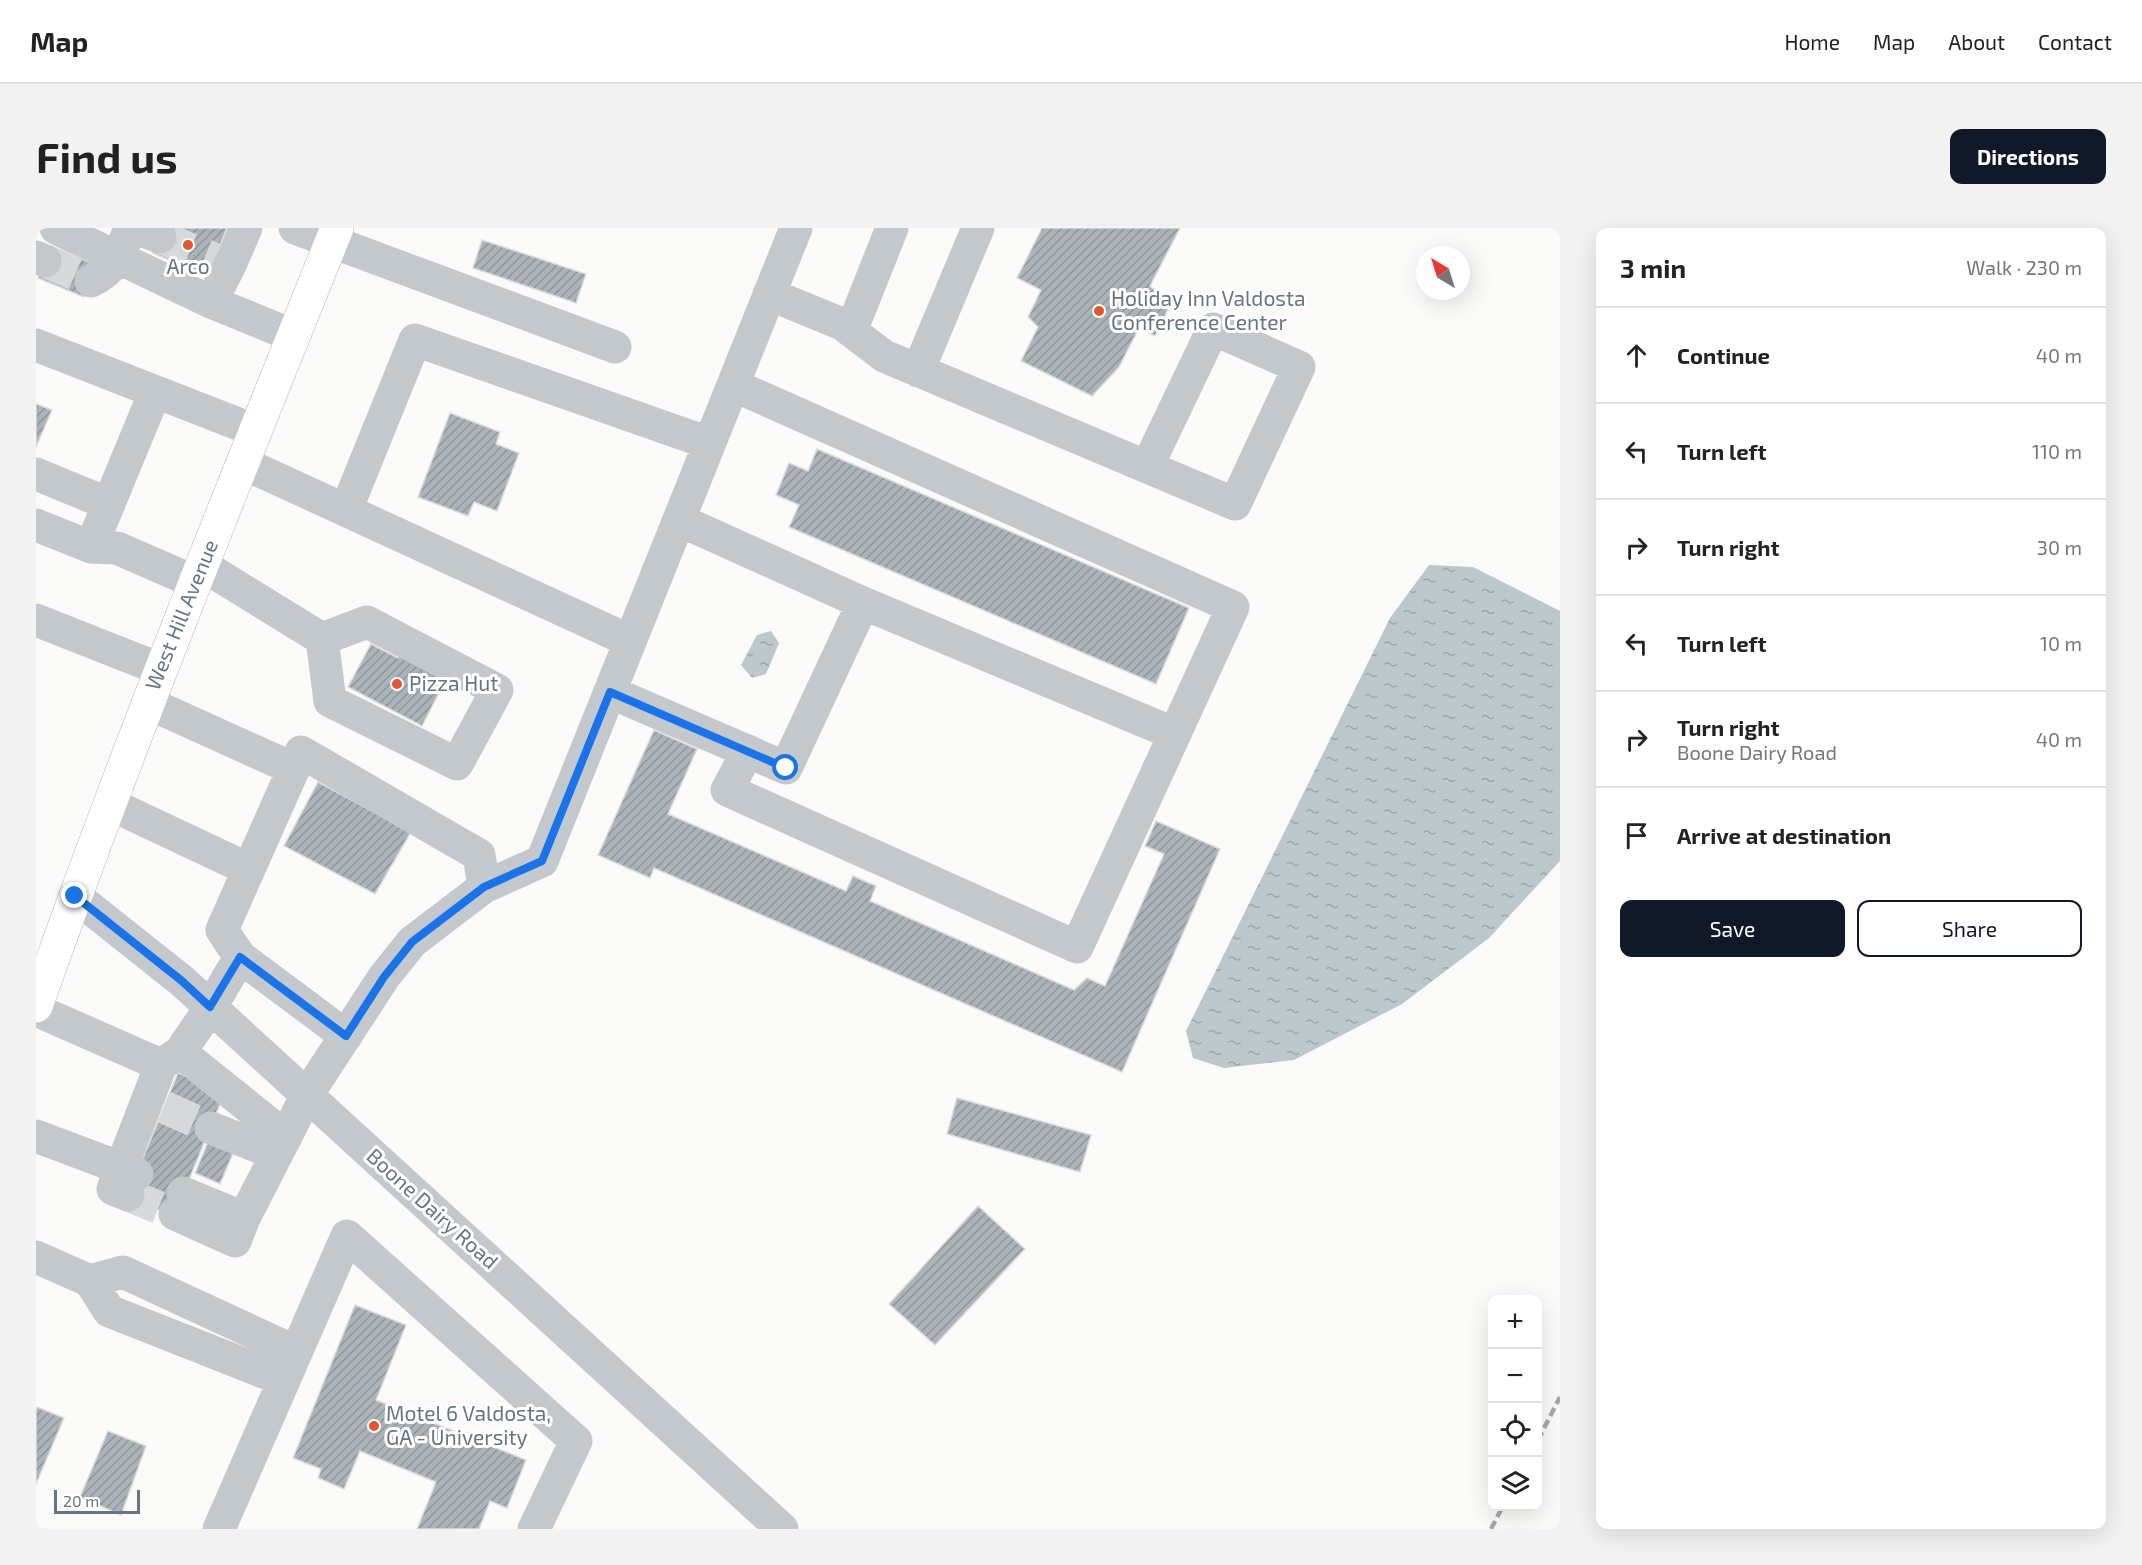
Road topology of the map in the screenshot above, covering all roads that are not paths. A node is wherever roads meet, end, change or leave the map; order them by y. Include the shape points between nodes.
1 (56, 228) edge
2 (246, 228) edge
3 (295, 228) edge
4 (796, 228) edge
5 (892, 228) edge
6 (978, 228) edge
7 (334, 235) edge
8 (136, 238) edge
9 (91, 281) dead end
10 (769, 294) junction
11 (211, 302) junction
12 (851, 331) junction
13 (294, 336) junction
14 (36, 345) edge
15 (615, 347) dead end
16 (918, 371) junction
17 (733, 385) junction
18 (155, 392) junction
19 (256, 431) junction
20 (710, 443) junction
21 (243, 463) junction
22 (1148, 466) junction
23 (36, 474) edge
24 (109, 504) junction
25 (346, 510) junction
26 (679, 520) junction
27 (36, 525) edge
28 (92, 548) junction
29 (199, 574) junction
30 (863, 603) junction
31 (36, 620) edge
32 (322, 639) junction
33 (630, 641) junction
34 (160, 669) junction
35 (610, 692) junction
36 (148, 703) junction
37 (1175, 734) junction
38 (748, 751) junction
39 (294, 769) junction
40 (110, 804) junction
41 (248, 868) junction
42 (484, 887) junction
43 (75, 896) junction
44 (240, 957) junction
45 (36, 1007) edge
46 (210, 1007) junction
47 (346, 1036) junction
48 (170, 1058) junction
49 (307, 1095) junction
50 (211, 1128) tunnel mouth
51 (36, 1136) edge
52 (281, 1146) junction
53 (179, 1204) tunnel mouth
54 (36, 1257) edge
55 (290, 1366) junction
56 (219, 1529) edge
57 (534, 1529) edge
58 (782, 1529) edge

1 - 8 street
2 - 11 street via 222,262
3 - 7 street
4 - 10 street
5 - 12 street
6 - 16 street
7 - 13 highway, West Hill Avenue
7 - 15 street
8 - 9 street via 102,276
8 - 11 street
10 - 12 street
10 - 17 street
11 - 13 street
12 - 16 street via 884,356
13 - 19 highway, West Hill Avenue
14 - 18 street
16 - 22 street
17 - 20 street
17 - 37 street via 1233,607
18 - 19 street
18 - 24 street
19 - 21 highway, West Hill Avenue
20 - 25 street via 415,340
20 - 26 street
21 - 25 street
21 - 29 highway, West Hill Avenue
22 - 22 street via 1235,504 1299,367 1213,329
23 - 24 street
24 - 28 street
25 - 33 street
26 - 30 street
26 - 33 street
27 - 28 street
28 - 29 street via 117,548
29 - 32 street
29 - 34 highway, West Hill Avenue
30 - 37 street
30 - 38 street via 786,768
31 - 34 street
32 - 32 street via 330,701 457,764 497,690 367,622
33 - 35 street
34 - 36 highway, West Hill Avenue
35 - 38 street
35 - 42 street via 542,861
36 - 39 street
36 - 40 highway, West Hill Avenue
37 - 38 street via 1077,947 727,790
39 - 41 street
39 - 42 street via 301,752 479,855
40 - 41 street
40 - 43 highway, West Hill Avenue
41 - 44 street via 222,930
42 - 47 street via 412,942
43 - 45 highway, West Hill Avenue
43 - 46 street, Boone Dairy Road
44 - 46 street
44 - 47 street
45 - 48 street
46 - 48 street
46 - 49 street, Boone Dairy Road
47 - 49 street
48 - 51 street via 129,1179
48 - 52 street
49 - 52 street
49 - 58 street, Boone Dairy Road
50 - 52 street
52 - 53 street via 244,1218
54 - 55 street via 90,1281 109,1311
55 - 56 street
55 - 57 street via 347,1236 576,1441

